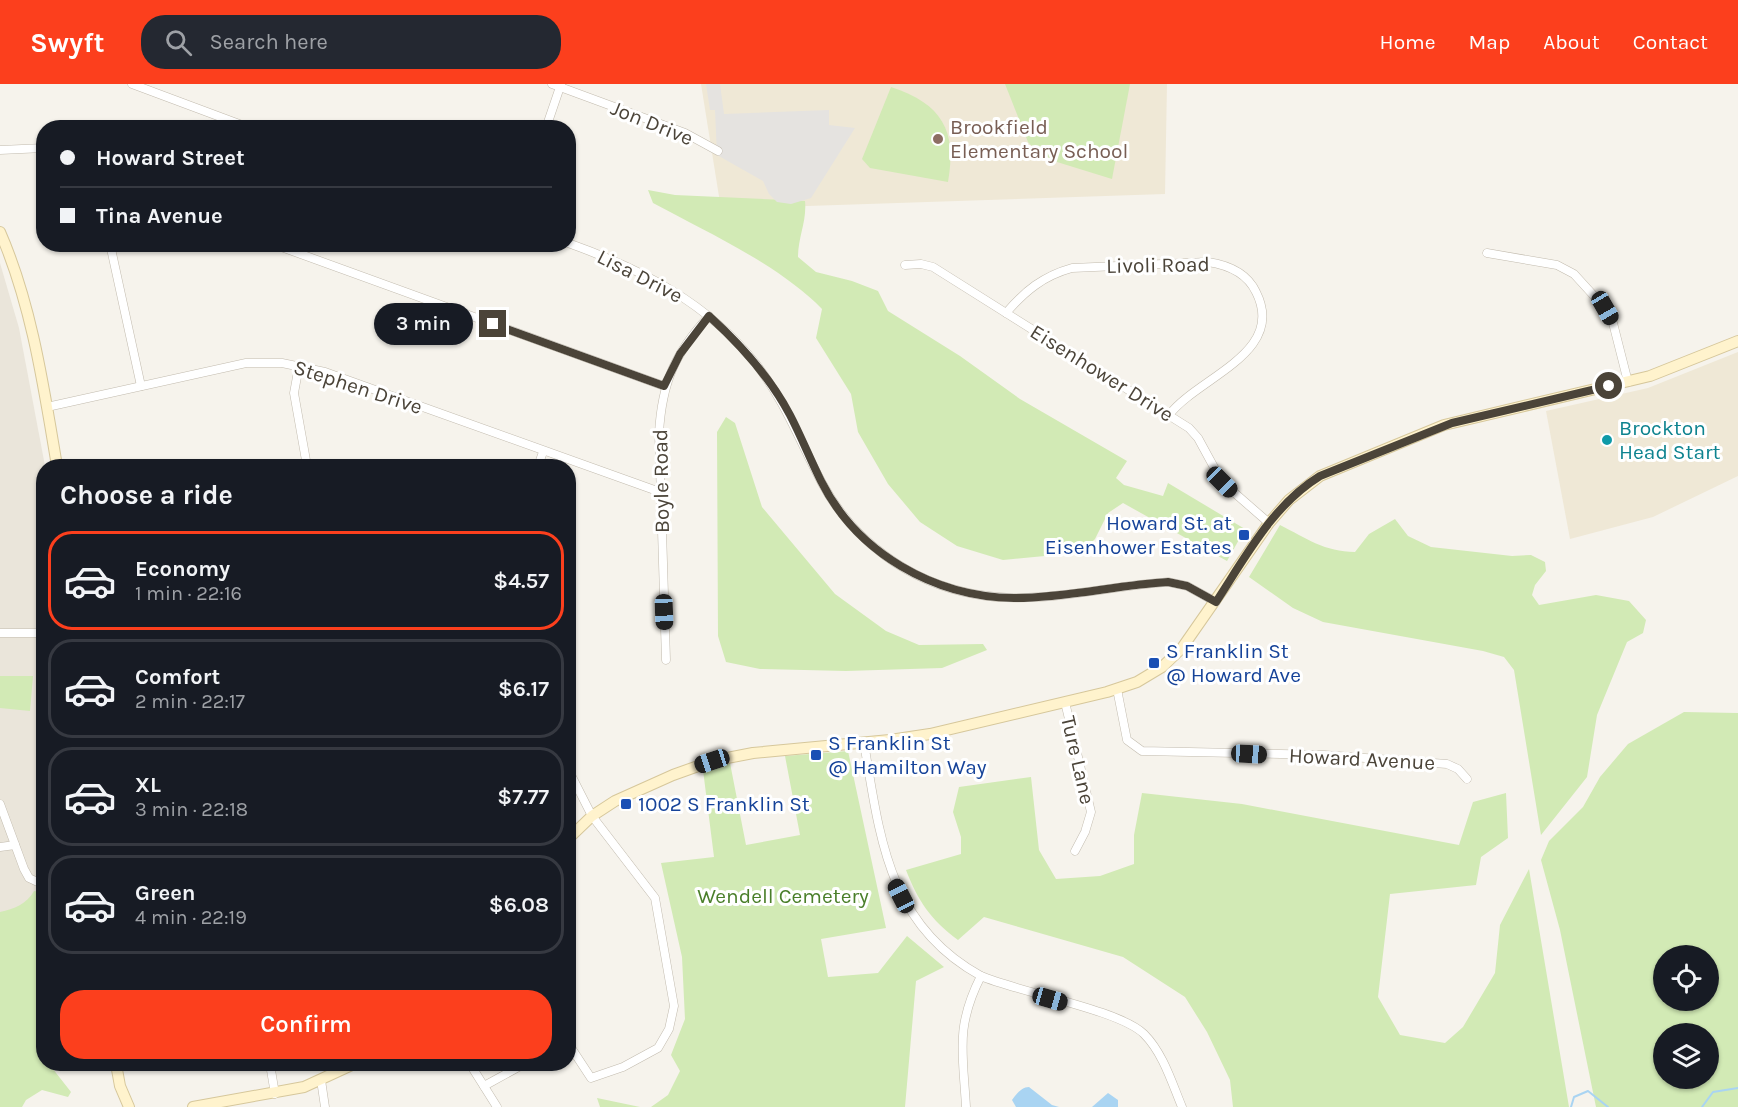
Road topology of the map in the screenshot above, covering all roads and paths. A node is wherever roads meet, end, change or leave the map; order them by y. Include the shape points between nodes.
1 (132, 84) edge
2 (557, 85) edge
3 (229, 120) edge
4 (548, 120) edge
5 (36, 148) edge
6 (0, 150) edge
7 (718, 151) dead end
8 (0, 232) edge
9 (576, 246) edge
10 (112, 252) edge
11 (295, 252) edge
12 (1487, 253) dead end
13 (905, 265) dead end
14 (1006, 313) junction
15 (709, 316) junction
16 (1738, 341) edge
17 (299, 366) junction
18 (1628, 382) junction
19 (141, 386) junction
20 (664, 386) junction
21 (47, 407) junction
22 (1169, 415) junction
23 (543, 452) junction
24 (56, 459) edge
25 (306, 459) edge
26 (540, 459) edge
27 (563, 459) edge
28 (576, 463) edge
29 (660, 492) junction
30 (1269, 523) junction
31 (1216, 602) junction
32 (0, 633) edge
33 (36, 633) edge
34 (666, 660) dead end
35 (1117, 689) junction
36 (1065, 702) junction
37 (864, 743) junction
38 (1467, 779) dead end
39 (576, 785) edge
40 (0, 804) edge
41 (592, 816) junction
42 (576, 831) edge
43 (15, 845) junction
44 (0, 847) edge
45 (1074, 851) dead end
46 (36, 881) edge
47 (981, 976) junction
48 (576, 1055) edge
49 (117, 1071) edge
50 (271, 1071) edge
51 (340, 1071) edge
52 (474, 1071) edge
53 (511, 1071) edge
54 (321, 1080) junction
55 (484, 1086) junction
56 (274, 1094) junction
57 (129, 1107) edge
58 (193, 1107) edge
59 (324, 1107) edge
60 (497, 1107) edge
61 (966, 1107) edge
62 (1182, 1107) edge

1 - 3 street
2 - 4 street
2 - 7 street, Jon Drive via 685,133
5 - 6 street
8 - 21 main road via 23,306
9 - 15 street, Lisa Drive via 646,274
10 - 19 street
11 - 20 street
12 - 18 street via 1557,265 1574,274 1612,319
13 - 14 street, Eisenhower Drive via 933,267
14 - 22 street, Eisenhower Drive
14 - 22 street, Livoli Road via 1034,285 1072,268 1208,262 1242,274 1260,302 1262,316 1256,340 1238,361 1185,397
15 - 20 street, Boyle Road via 680,354
15 - 31 street, Lisa Drive via 742,347 778,395 821,482 847,520 876,549 908,571 952,589 991,597 1034,597 1168,582 1187,586
16 - 18 main road
17 - 19 street, Stephen Drive via 246,363
17 - 23 street, Stephen Drive
17 - 25 street via 294,393
18 - 30 main road via 1484,414 1340,466 1304,486
19 - 21 street, Stephen Drive
20 - 29 street, Boyle Road via 659,433
21 - 24 main road
22 - 30 street, Eisenhower Drive via 1198,438 1222,482
23 - 26 street
23 - 27 street, Stephen Drive
28 - 29 street, Stephen Drive
29 - 34 street, Boyle Road
30 - 31 main road
31 - 35 main road via 1172,658 1137,682
32 - 33 street
35 - 36 main road
35 - 38 street, Howard Avenue via 1127,740 1142,751 1324,755 1447,764
36 - 37 main road via 930,734
36 - 45 street, Ture Lane via 1091,812
37 - 41 main road via 753,753 712,761 632,793
37 - 47 street via 885,856 907,908 939,947
39 - 41 street
40 - 43 street
41 - 42 main road
41 - 48 street via 655,898 674,1006 669,1029 658,1048 623,1067 591,1078
43 - 44 street
43 - 46 street via 29,878
47 - 61 street via 963,1021
47 - 62 street via 1112,1017 1138,1029 1160,1057
49 - 57 main road
50 - 56 street
51 - 54 main road
52 - 55 street
53 - 55 street
54 - 56 main road
54 - 59 street
55 - 60 street
56 - 58 main road

